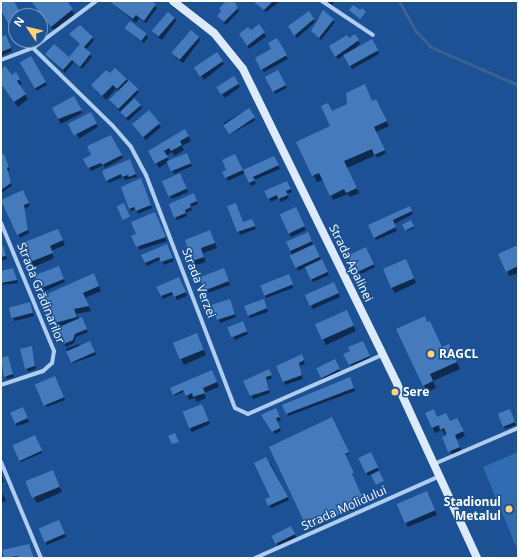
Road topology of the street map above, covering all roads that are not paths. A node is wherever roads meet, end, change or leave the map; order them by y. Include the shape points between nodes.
1 (96, 1) edge
2 (173, 1) edge
3 (322, 1) edge
4 (373, 36) dead end
5 (48, 37) edge
6 (33, 48) joint
7 (1, 60) edge
8 (1, 224) edge
9 (382, 356) junction
10 (1, 385) edge
11 (518, 428) edge
12 (1, 462) edge
13 (434, 464) junction
14 (440, 476) junction
15 (41, 558) edge
16 (255, 558) edge
17 (477, 558) edge

1 - 5 street
2 - 9 street, Strada Apalinei via 214,33 243,69
3 - 4 street
6 - 7 street
6 - 9 street, Strada Verzei via 112,124 131,147 146,175 235,408 248,414
8 - 10 street, Strada Grădinarilor via 54,351 52,363 43,371
9 - 13 street, Strada Apalinei
11 - 13 street
12 - 15 street
13 - 14 street, Strada Apalinei
14 - 16 street, Strada Molidului
14 - 17 street, Strada Apalinei

